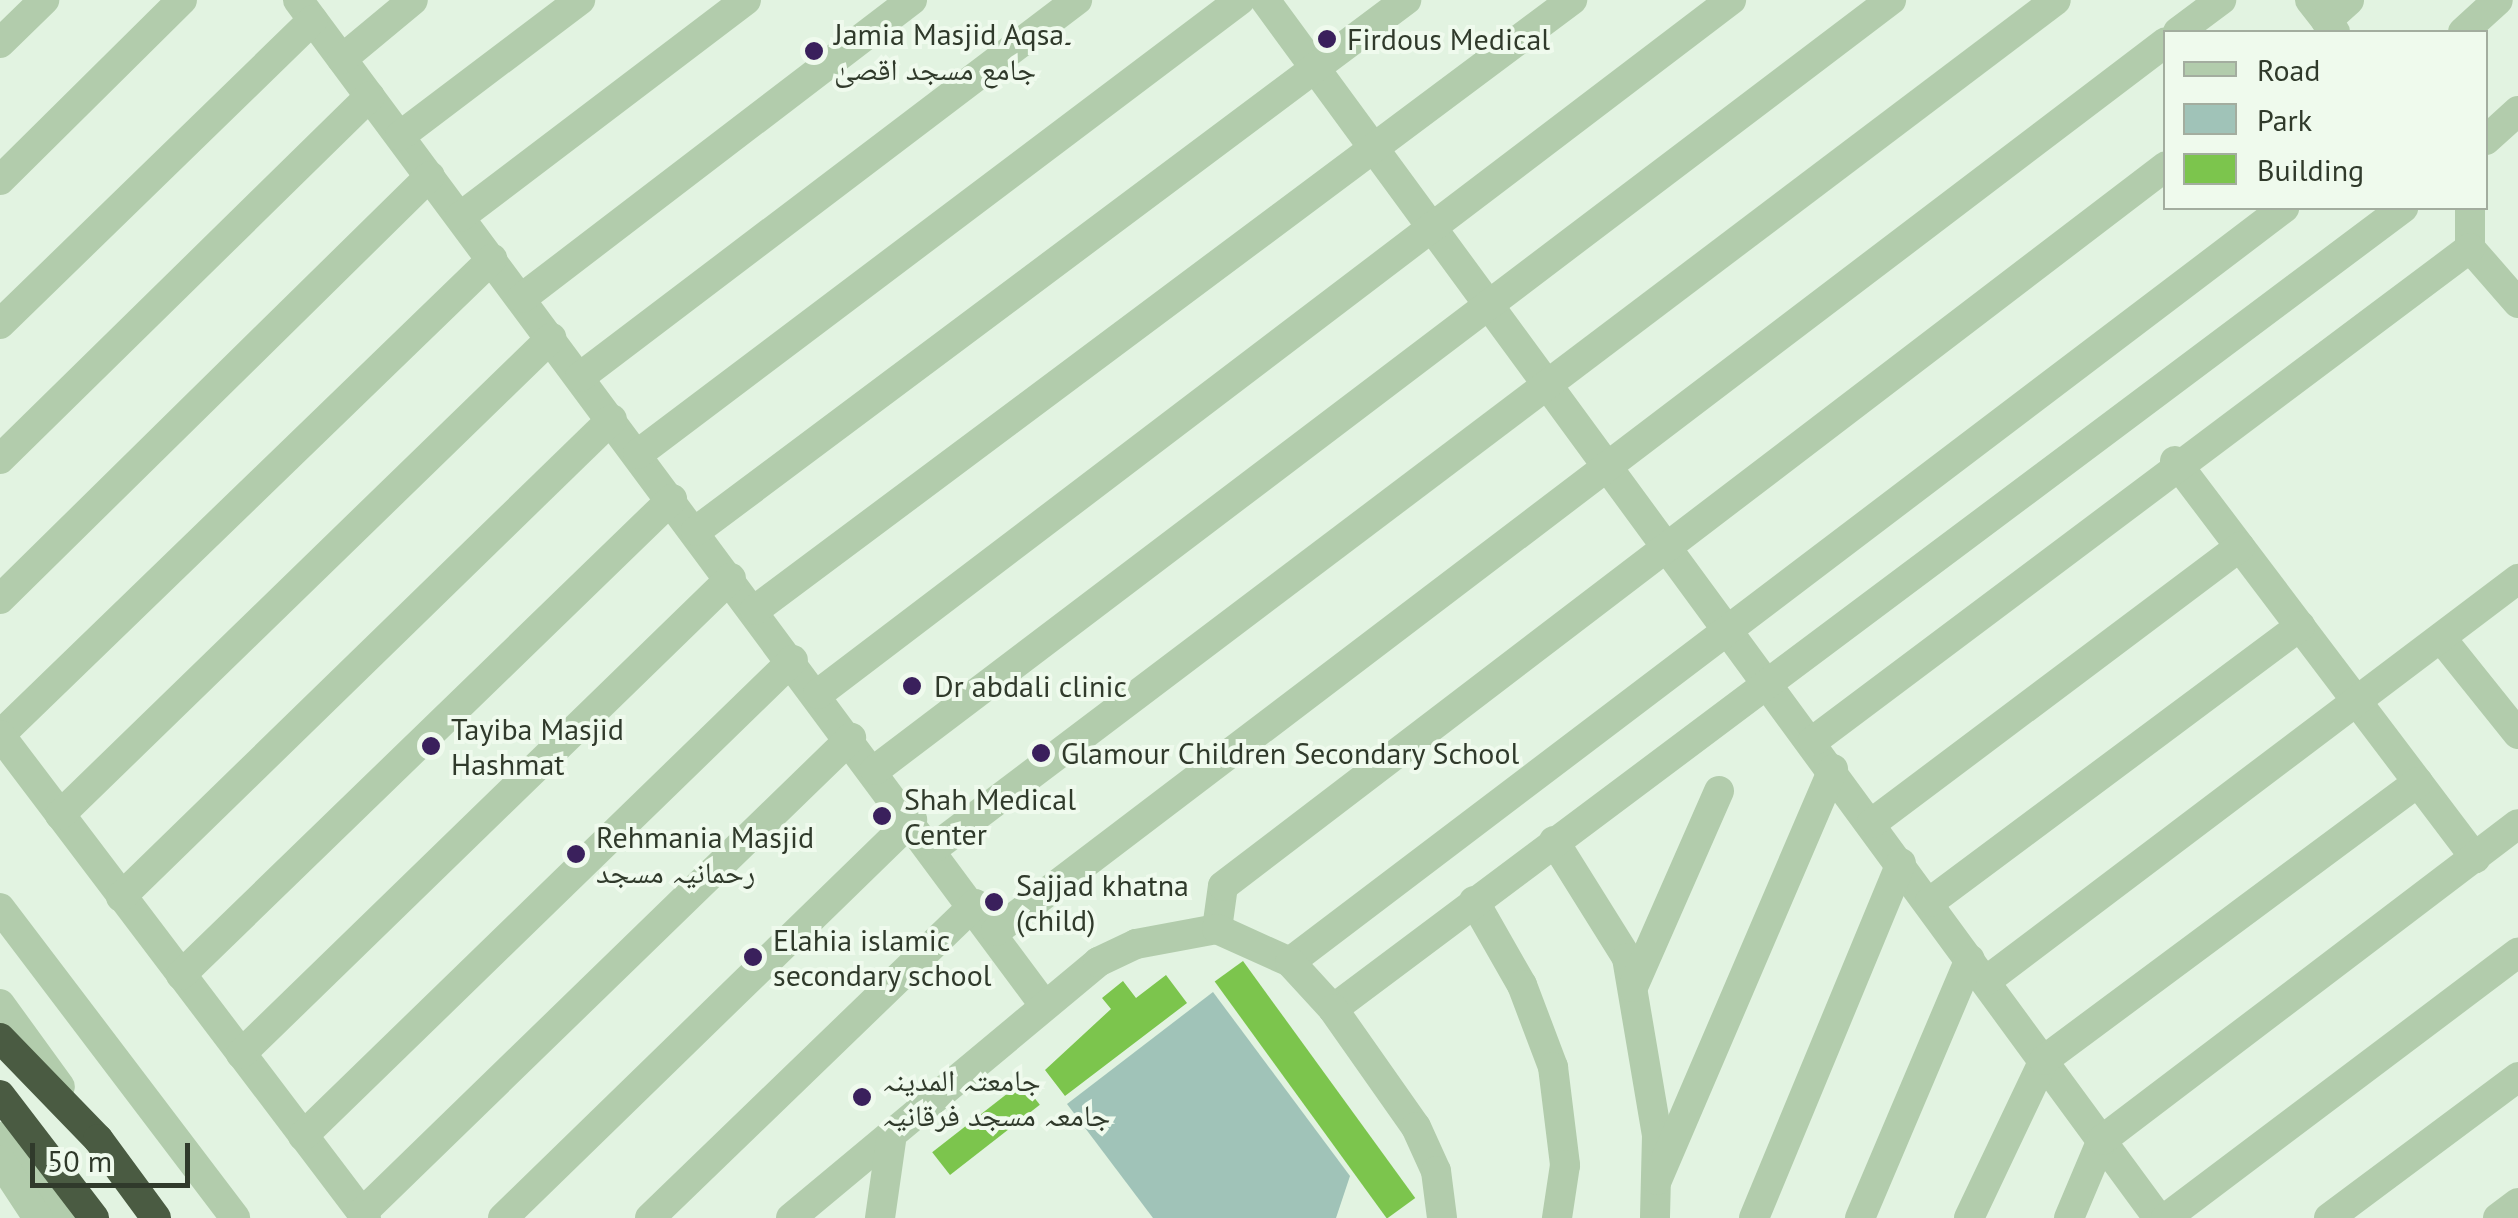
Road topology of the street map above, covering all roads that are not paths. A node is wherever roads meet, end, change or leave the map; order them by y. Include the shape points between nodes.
1 (44, 0) edge
2 (182, 0) edge
3 (413, 0) edge
4 (580, 0) edge
5 (746, 0) edge
6 (912, 0) edge
7 (1077, 0) edge
8 (1240, 0) edge
9 (1265, 0) edge
10 (1406, 0) edge
11 (1572, 0) edge
12 (1731, 0) edge
13 (1891, 0) edge
14 (2056, 0) edge
15 (2221, 0) edge
16 (2349, 0) edge
17 (2498, 0) edge
18 (306, 10) edge
19 (2324, 18) edge
20 (2181, 30) edge
21 (2465, 30) edge
22 (0, 43) edge
23 (2163, 44) edge
24 (342, 59) junction
25 (1316, 68) junction
26 (370, 96) junction
27 (2518, 110) edge
28 (400, 136) junction
29 (2488, 138) edge
30 (1376, 149) junction
31 (2163, 168) edge
32 (430, 176) junction
33 (0, 180) edge
34 (2281, 210) edge
35 (2401, 210) edge
36 (2470, 210) edge
37 (460, 217) junction
38 (1433, 226) junction
39 (2470, 248) junction
40 (492, 259) junction
41 (522, 298) junction
42 (2518, 303) edge
43 (1490, 304) junction
44 (0, 324) edge
45 (551, 338) junction
46 (580, 378) junction
47 (1551, 386) junction
48 (612, 419) junction
49 (638, 454) junction
50 (0, 460) edge
51 (2175, 461) junction
52 (1609, 465) junction
53 (672, 499) junction
54 (696, 531) junction
55 (1668, 544) junction
56 (2240, 547) junction
57 (731, 578) junction
58 (2518, 579) edge
59 (0, 599) edge
60 (756, 610) junction
61 (1729, 626) junction
62 (2300, 626) junction
63 (2441, 638) junction
64 (793, 660) junction
65 (1768, 681) junction
66 (818, 694) junction
67 (2358, 702) junction
68 (2518, 734) edge
69 (0, 735) edge
70 (851, 738) junction
71 (1813, 741) junction
72 (1833, 769) junction
73 (876, 770) junction
74 (2418, 782) junction
75 (1719, 792) dead end
76 (60, 815) junction
77 (912, 820) junction
78 (1872, 823) junction
79 (2518, 824) edge
80 (1554, 842) junction
81 (934, 848) junction
82 (2475, 858) junction
83 (1901, 863) junction
84 (122, 897) junction
85 (1474, 901) junction
86 (1930, 902) junction
87 (975, 904) junction
88 (0, 908) edge
89 (1217, 929) junction
90 (996, 931) junction
91 (2518, 954) edge
92 (1290, 962) junction
93 (1978, 970) junction
94 (181, 974) junction
95 (1633, 987) junction
96 (1042, 1002) junction
97 (0, 1004) edge
98 (1334, 1009) junction
99 (0, 1038) edge
100 (241, 1054) junction
101 (2044, 1060) junction
102 (2518, 1076) edge
103 (0, 1095) edge
104 (303, 1136) junction
105 (0, 1137) edge
106 (98, 1139) junction
107 (2102, 1140) junction
108 (891, 1141) junction
109 (0, 1160) edge
110 (1656, 1180) junction
111 (2518, 1203) edge
112 (27, 1205) edge
113 (364, 1215) edge
114 (70, 1218) edge
115 (94, 1218) edge
116 (156, 1218) edge
117 (235, 1218) edge
118 (503, 1218) edge
119 (650, 1218) edge
120 (791, 1218) edge
121 (880, 1218) edge
122 (1442, 1218) edge
123 (1556, 1218) edge
124 (1654, 1218) edge
125 (1754, 1218) edge
126 (1860, 1218) edge
127 (1968, 1218) edge
128 (2070, 1218) edge
129 (2158, 1218) edge
130 (2166, 1218) edge
131 (2329, 1218) edge
132 (2498, 1218) edge

1 - 22 street
2 - 33 street
3 - 24 street
4 - 28 street
5 - 37 street
6 - 41 street
7 - 46 street
8 - 49 street
9 - 25 street
10 - 25 street
11 - 30 street
12 - 38 street
13 - 43 street
14 - 47 street
15 - 20 street
16 - 19 street
17 - 21 street
18 - 24 street
18 - 44 street
23 - 52 street
24 - 26 street
25 - 30 street
25 - 54 street
26 - 28 street
26 - 50 street
27 - 29 street
28 - 32 street
30 - 38 street
30 - 60 street
31 - 55 street
32 - 37 street
32 - 59 street
34 - 61 street
35 - 65 street
36 - 39 street
37 - 40 street
38 - 43 street
38 - 66 street
39 - 42 street
39 - 51 street
40 - 41 street
40 - 69 street
41 - 45 street
43 - 47 street
43 - 73 street
45 - 46 street
45 - 76 street
46 - 48 street
47 - 52 street
47 - 81 street
48 - 49 street
48 - 84 street
49 - 53 street
51 - 56 street
51 - 71 street
52 - 55 street
52 - 90 street
53 - 54 street
53 - 94 street
54 - 57 street
55 - 61 street
55 - 89 street via 1223,886
56 - 62 street
56 - 78 street
57 - 60 street
57 - 100 street
58 - 63 street
60 - 64 street
61 - 65 street
61 - 92 street
62 - 67 street
62 - 86 street
63 - 67 street
63 - 68 street
64 - 66 street
64 - 104 street
65 - 71 street
65 - 80 street
66 - 70 street
67 - 74 street
67 - 93 street
69 - 76 street
70 - 73 street
70 - 113 street
71 - 72 street
72 - 78 street
72 - 110 street
73 - 77 street
74 - 82 street
74 - 101 street
75 - 95 street
76 - 84 street
77 - 81 street
77 - 118 street
78 - 83 street
79 - 82 street
80 - 85 street
80 - 95 street via 1627,958
81 - 87 street
82 - 107 street
83 - 86 street
83 - 125 street
84 - 94 street
85 - 98 street
85 - 123 street via 1522,985 1553,1067 1565,1165
86 - 93 street
87 - 90 street
87 - 119 street
88 - 117 street
89 - 92 street
89 - 96 street via 1136,944
90 - 96 street
91 - 130 street
92 - 98 street
93 - 101 street
93 - 126 street
94 - 100 street
95 - 110 street
96 - 108 street
97 - 106 street
98 - 122 street via 1416,1128 1436,1171
99 - 106 highway
100 - 104 street
101 - 107 street
101 - 127 street
102 - 131 street
103 - 115 highway
104 - 113 street
105 - 112 street
106 - 116 highway
107 - 128 street
107 - 129 street
108 - 120 street
108 - 121 street
109 - 112 street
110 - 124 street
111 - 132 street
112 - 114 street

